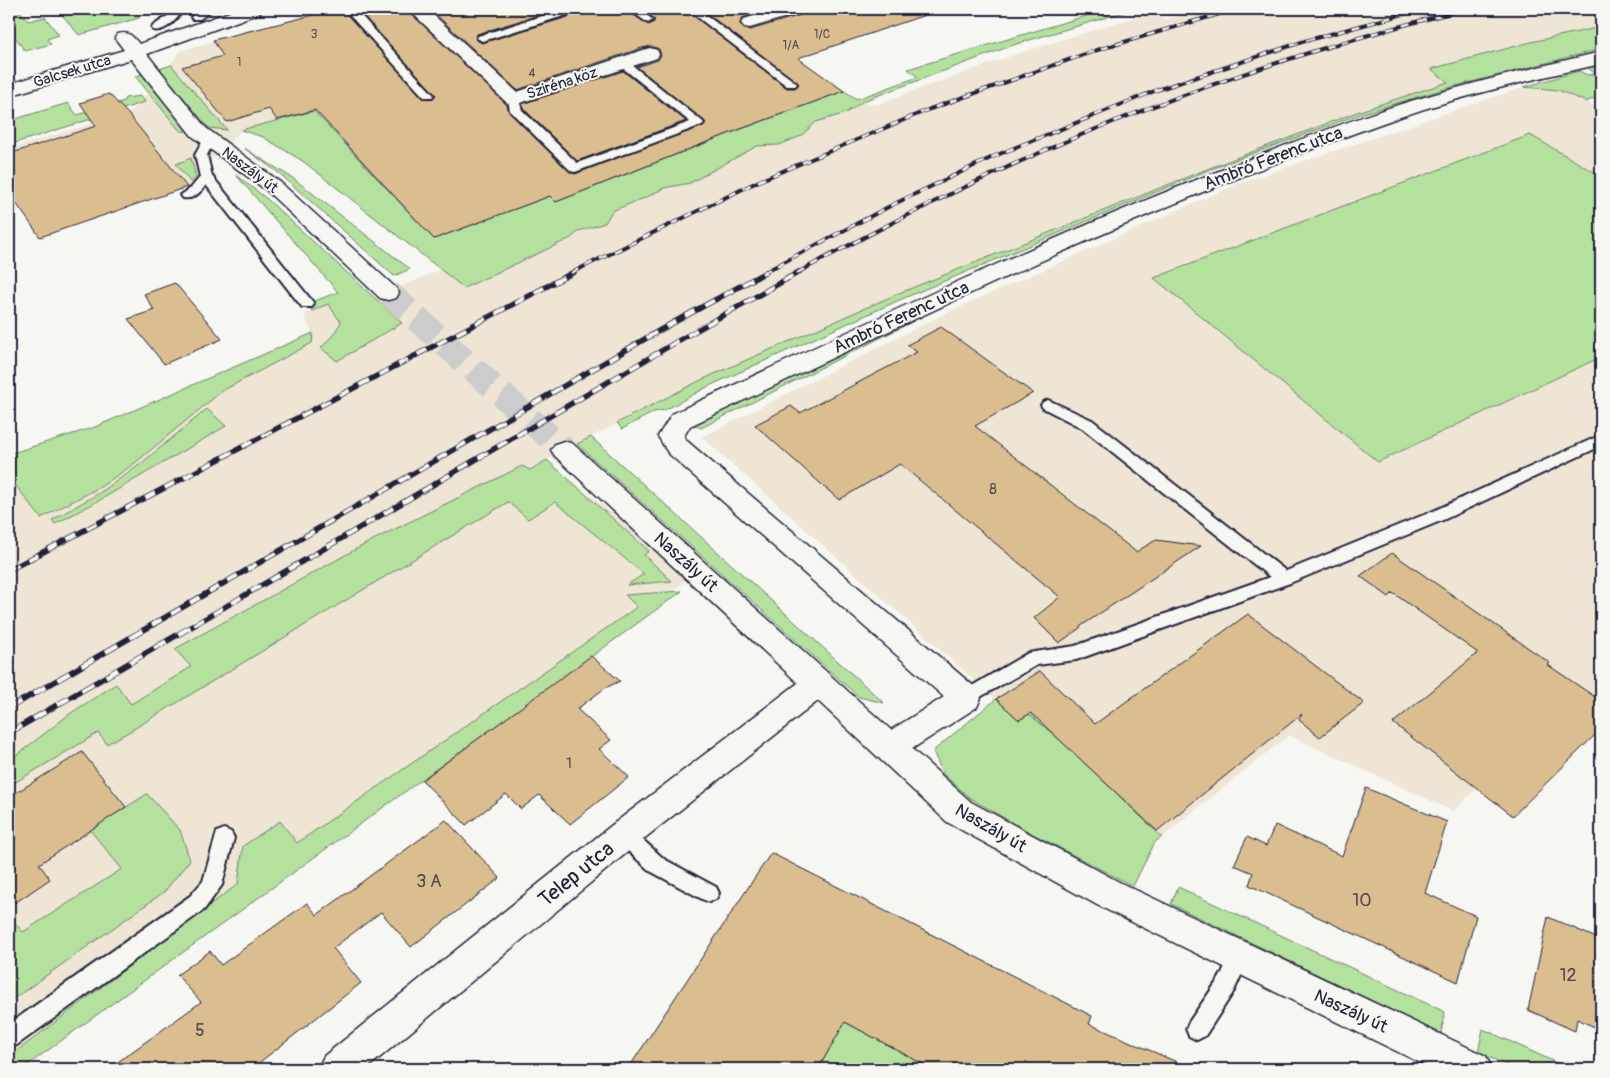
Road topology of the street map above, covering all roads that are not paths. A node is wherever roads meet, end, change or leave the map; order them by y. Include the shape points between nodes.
1 (179, 9) edge
2 (229, 9) edge
3 (254, 9) edge
4 (349, 9) edge
5 (417, 9) edge
6 (557, 9) edge
7 (633, 9) edge
8 (692, 9) edge
9 (794, 9) edge
10 (202, 13) edge
11 (648, 20) dead end
12 (750, 23) dead end
13 (157, 28) junction
14 (482, 38) dead end
15 (130, 45) junction
16 (80, 50) dead end
17 (650, 54) dead end
18 (1601, 58) edge
19 (623, 63) junction
20 (791, 84) dead end
21 (9, 90) edge
22 (428, 95) dead end
23 (514, 99) junction
24 (209, 140) junction
25 (206, 177) junction
26 (187, 195) dead end
27 (388, 293) tunnel mouth
28 (307, 304) dead end
29 (1048, 405) dead end
30 (1601, 440) edge
31 (564, 450) tunnel mouth
32 (1284, 579) junction
33 (819, 683) junction
34 (966, 698) junction
35 (888, 748) junction
36 (624, 835) junction
37 (224, 838) dead end
38 (709, 893) dead end
39 (1239, 958) junction
40 (1197, 1029) dead end
41 (9, 1037) edge
42 (337, 1069) edge
43 (1474, 1069) edge

1 - 13 lane
2 - 10 street
3 - 15 street
4 - 22 lane
5 - 23 street, Sziréna köz
6 - 14 lane via 563,14
7 - 11 lane
8 - 20 lane
9 - 12 street
10 - 13 street
13 - 15 street
15 - 16 street, Galcsek utca
15 - 21 street, Galcsek utca
15 - 24 street, Naszály út via 199,132
17 - 19 street, Sziréna köz
18 - 34 street, Ambró Ferenc utca via 1441,98 1332,134 1221,177 962,288 681,420 671,436 677,447
19 - 23 street, Sziréna köz
19 - 23 lane via 698,123 576,168 516,111
24 - 25 lane via 201,154
24 - 27 street, Naszály út via 274,186
25 - 26 lane via 196,191
25 - 28 lane
29 - 32 lane via 1087,424
30 - 32 lane via 1437,516
31 - 33 street, Naszály út
32 - 34 lane via 1076,653 1034,658
33 - 35 street, Naszály út
33 - 36 street, Telep utca
34 - 35 street
35 - 39 street, Naszály út via 958,812 1109,894
36 - 38 lane via 657,865
36 - 42 street, Telep utca
37 - 41 lane via 212,885 198,903
39 - 40 lane
39 - 43 street, Naszály út

